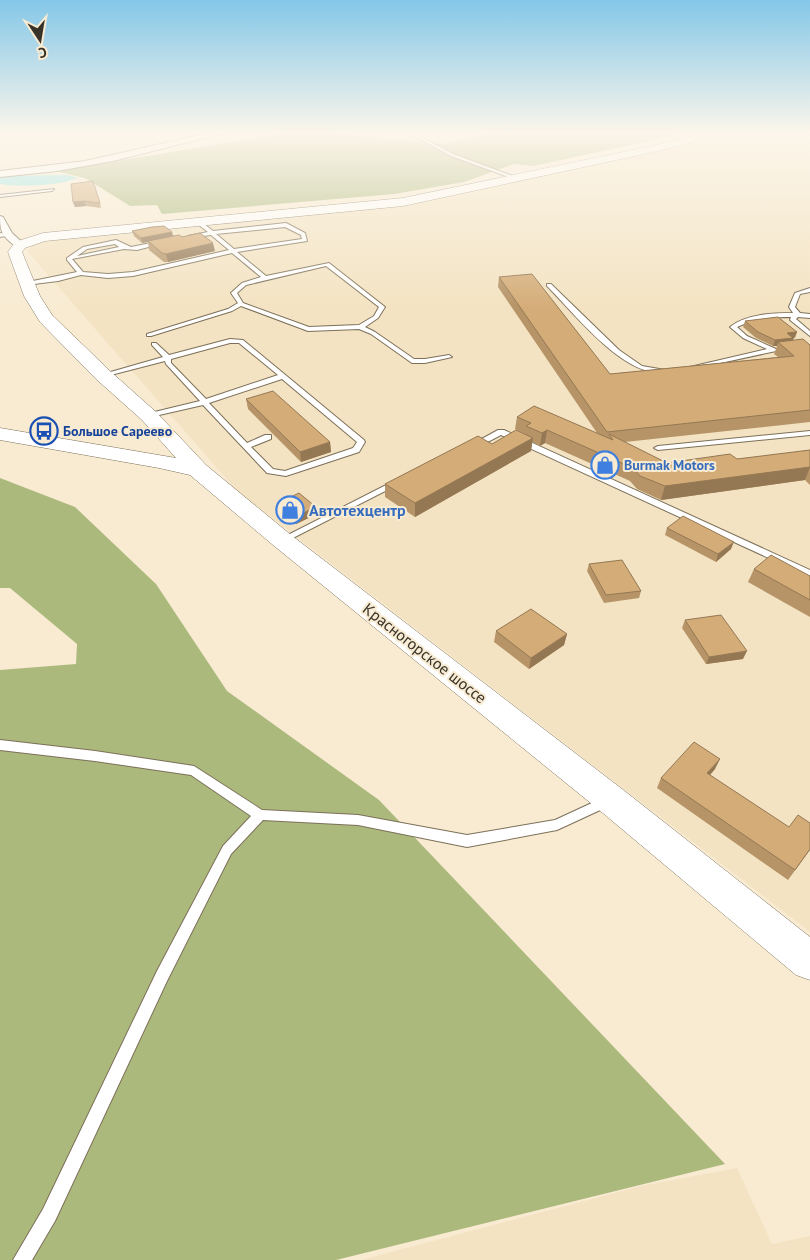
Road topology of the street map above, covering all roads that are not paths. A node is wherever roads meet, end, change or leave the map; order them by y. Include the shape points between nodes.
1 (45, 191) edge
2 (459, 191) edge
3 (0, 196) edge
4 (0, 218) edge
5 (197, 221) junction
6 (212, 233) junction
7 (9, 238) edge
8 (184, 238) edge
9 (166, 242) edge
10 (232, 251) junction
11 (81, 273) junction
12 (265, 278) junction
13 (26, 283) junction
14 (549, 286) dead end
15 (810, 290) edge
16 (241, 304) junction
17 (797, 314) junction
18 (810, 316) edge
19 (360, 327) junction
20 (149, 334) dead end
21 (810, 334) edge
22 (154, 344) dead end
23 (782, 349) edge
24 (772, 350) junction
25 (449, 357) dead end
26 (168, 358) junction
27 (685, 368) edge
28 (676, 369) edge
29 (103, 375) junction
30 (283, 376) junction
31 (205, 402) junction
32 (149, 416) junction
33 (0, 434) edge
34 (810, 434) edge
35 (268, 437) edge
36 (246, 446) junction
37 (658, 448) dead end
38 (465, 450) edge
39 (198, 470) junction
40 (403, 480) edge
41 (282, 540) junction
42 (810, 574) edge
43 (0, 745) edge
44 (610, 799) junction
45 (260, 815) junction
46 (810, 961) edge
47 (22, 1260) edge

1 - 3 lane
2 - 5 street via 403,202
4 - 7 street
5 - 6 lane
5 - 7 street
6 - 8 lane
6 - 10 lane
6 - 10 lane via 286,225 303,234 305,240
7 - 13 street
9 - 11 lane via 69,259
10 - 11 lane via 133,274
10 - 12 lane
11 - 13 lane
12 - 16 lane via 244,284 234,293
12 - 19 lane via 327,264 382,307 376,318
13 - 29 street via 46,318
14 - 28 lane via 607,342 641,367 656,371
15 - 17 lane via 798,293 792,307
16 - 19 lane via 308,329
16 - 20 lane
17 - 18 lane
17 - 21 lane via 792,320
17 - 24 lane via 743,321 733,327 745,337
19 - 25 lane via 412,361
22 - 26 lane
23 - 24 lane
24 - 27 lane
26 - 29 lane
26 - 30 lane via 230,340 241,341
26 - 31 lane via 168,363
29 - 32 street
30 - 31 lane
30 - 36 lane via 361,442 356,450 286,474 270,472
31 - 32 lane
31 - 36 lane
32 - 39 street
33 - 39 street, Красногорское шоссе
34 - 37 lane
35 - 36 lane
38 - 42 lane via 501,432
39 - 41 street, Красногорское шоссе
40 - 41 lane
41 - 44 street, Красногорское шоссе
43 - 45 lane via 194,771
44 - 45 lane via 557,825 468,841 358,820
44 - 46 street, Красногорское шоссе
45 - 47 lane via 227,850 162,976 48,1215

